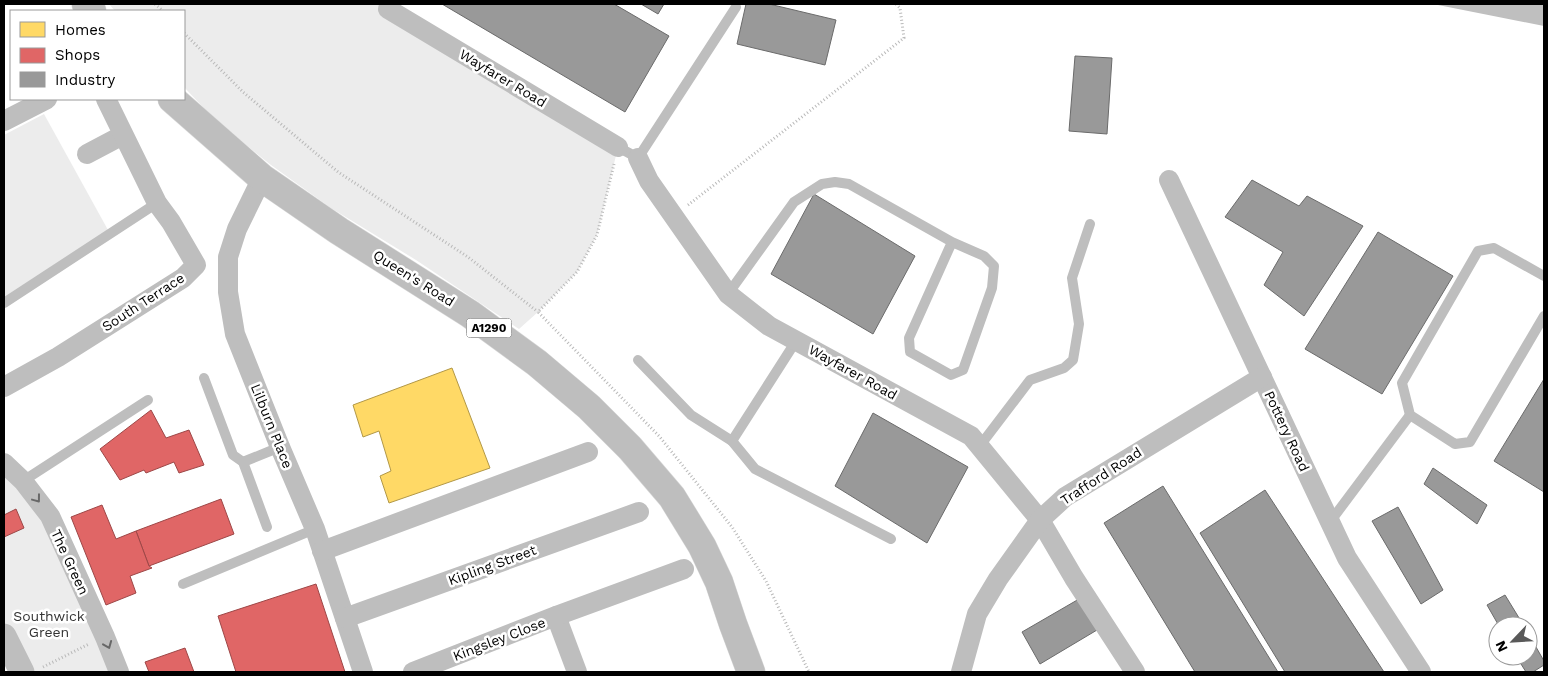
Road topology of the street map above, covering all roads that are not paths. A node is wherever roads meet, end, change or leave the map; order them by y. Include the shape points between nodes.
1 (736, 7) dead end
2 (388, 8) dead end
3 (45, 100) edge
4 (106, 100) edge
5 (173, 100) edge
6 (4, 121) edge
7 (124, 135) junction
8 (618, 147) joint
9 (87, 154) dead end
10 (638, 158) junction
11 (262, 178) junction
12 (1169, 180) dead end
13 (157, 203) junction
14 (1090, 224) dead end
15 (952, 242) junction
16 (1544, 276) edge
17 (728, 294) junction
18 (4, 303) edge
19 (1544, 316) edge
20 (796, 341) junction
21 (638, 360) dead end
22 (1262, 377) junction
23 (204, 378) dead end
24 (4, 387) edge
25 (148, 400) dead end
26 (1410, 415) junction
27 (732, 441) junction
28 (280, 447) junction
29 (979, 447) junction
30 (588, 452) dead end
31 (243, 462) junction
32 (4, 463) edge
33 (23, 481) junction
34 (639, 512) dead end
35 (1040, 520) junction
36 (1330, 522) junction
37 (267, 527) dead end
38 (316, 530) junction
39 (891, 539) dead end
40 (322, 551) junction
41 (684, 569) dead end
42 (183, 584) dead end
43 (556, 616) junction
44 (345, 618) junction
45 (733, 624) junction
46 (4, 636) edge
47 (31, 670) edge
48 (119, 672) edge
49 (363, 672) edge
50 (413, 672) edge
51 (577, 672) edge
52 (734, 672) edge
53 (751, 672) edge
54 (961, 672) edge
55 (1135, 672) edge
56 (1421, 672) edge

1 - 10 lane
2 - 8 street, Wayfarer Road
3 - 6 street
4 - 7 street, South Terrace
5 - 11 main road, Queen's Road / A1290
7 - 9 street
7 - 13 street, South Terrace
8 - 10 lane
10 - 17 street, Wayfarer Road via 649,181
11 - 28 street, Lilburn Place via 237,228 228,257 228,292 235,334
11 - 45 main road, Queen's Road / A1290 via 470,314 537,363 588,407 630,448 672,497 719,582
12 - 22 street, Pottery Road
13 - 18 lane
13 - 24 street, South Terrace via 196,265 183,278
14 - 29 lane via 1072,278 1079,324 1073,360 1064,368 1030,380
15 - 15 lane via 984,256 994,266 992,288 963,370 951,375 910,352 909,338
15 - 17 lane via 849,184 822,184 794,202
16 - 26 lane via 1494,248 1478,251 1402,383
17 - 20 street, Wayfarer Road via 769,326
19 - 26 lane via 1470,442 1455,444
20 - 27 lane
20 - 29 street, Wayfarer Road via 971,436
21 - 27 lane via 692,415
22 - 35 street, Trafford Road via 1064,498
22 - 36 street, Pottery Road
23 - 31 lane via 233,455
25 - 33 lane
26 - 36 lane
27 - 39 lane via 756,469
28 - 31 lane
28 - 38 street, Lilburn Place
29 - 35 street, Wayfarer Road
30 - 40 street
31 - 37 lane
32 - 33 street, The Green
33 -> 48 street, The Green via 50,516
34 - 44 street, Kipling Street
35 - 54 street, Trafford Road via 998,578 978,614
35 - 55 street, Wayfarer Road
36 - 56 street, Pottery Road via 1347,558
38 - 40 street, Lilburn Place
38 - 42 lane
40 - 44 street, Lilburn Place
41 - 43 street, Kingsley Close
43 - 50 street, Kingsley Close
43 - 51 street, Kingsley Close
44 - 49 street, Lilburn Place
45 - 52 main road, A1290
45 - 53 main road, A1290
46 - 47 street

